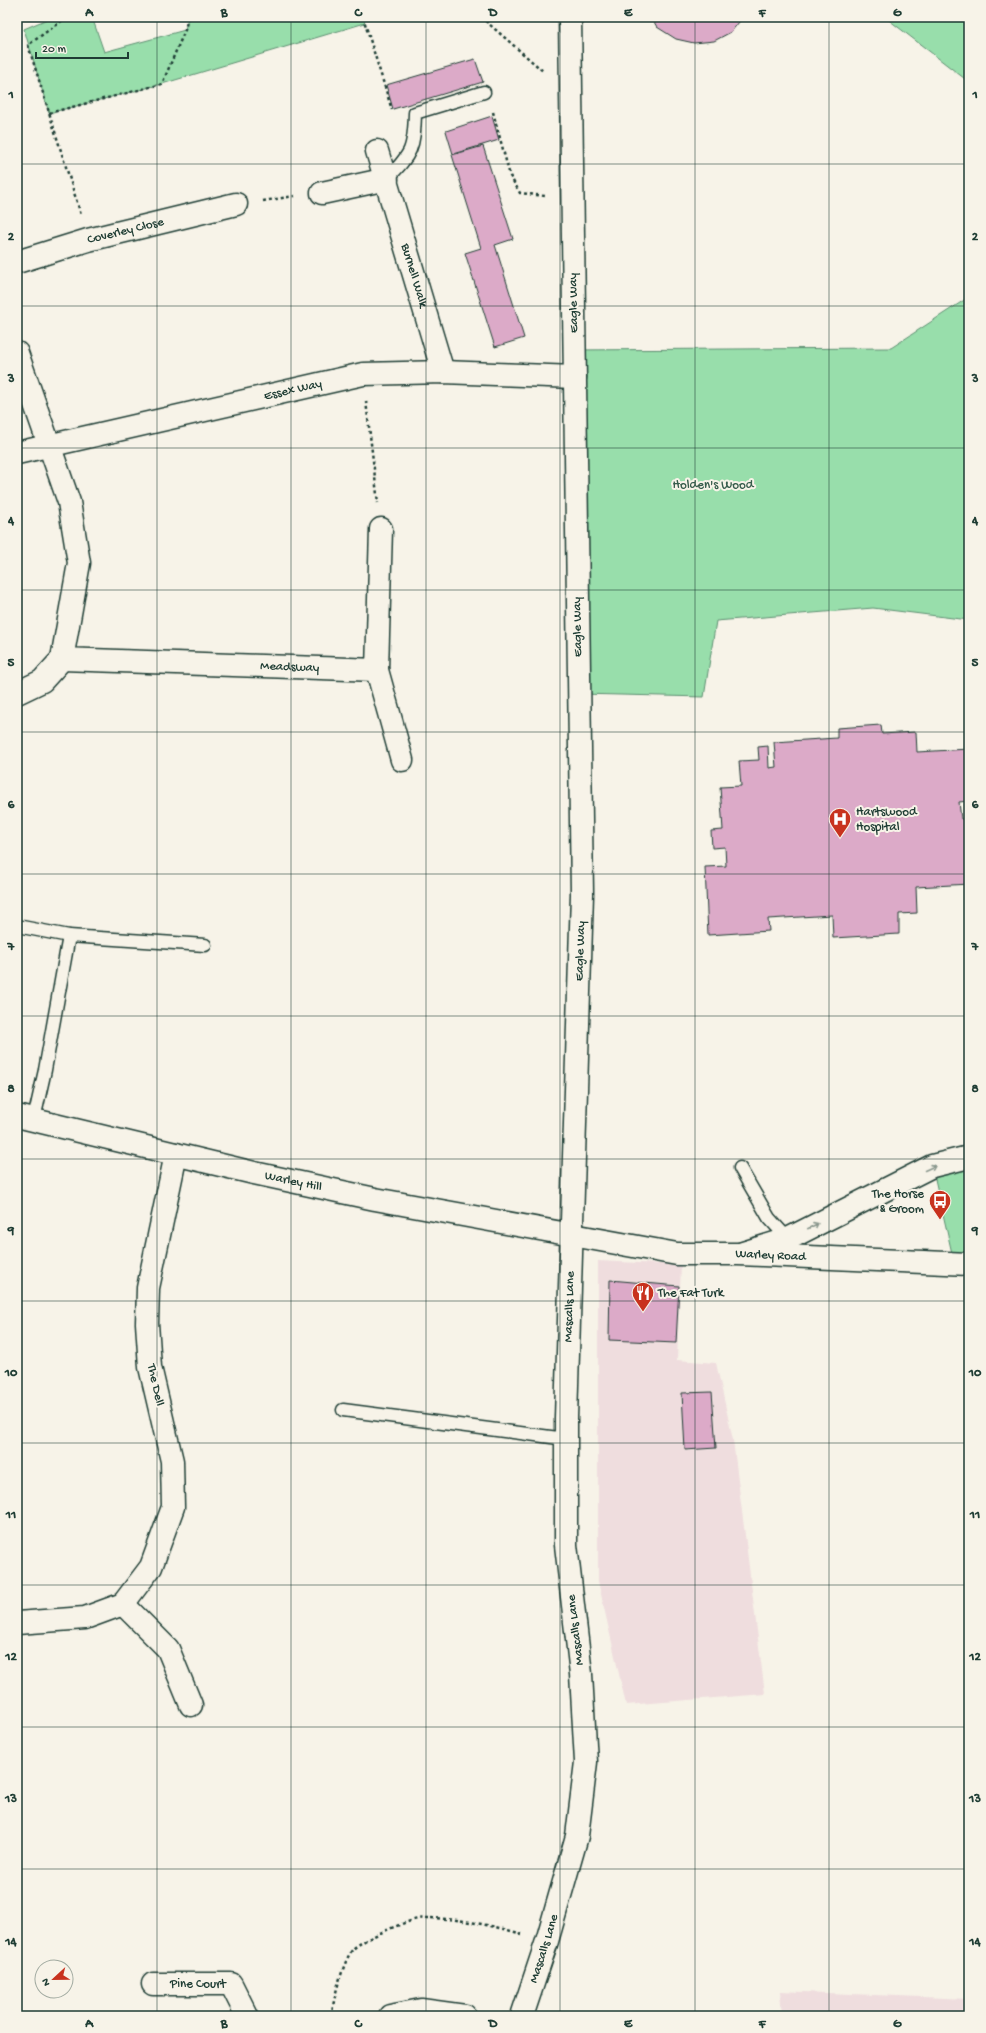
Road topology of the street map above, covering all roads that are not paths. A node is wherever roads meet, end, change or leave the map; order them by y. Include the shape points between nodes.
1 (570, 17) edge
2 (484, 92) road end
3 (377, 151) dead end
4 (387, 179) junction
5 (322, 193) road end
6 (236, 204) road end
7 (17, 262) edge
8 (17, 353) edge
9 (443, 372) junction
10 (575, 377) junction
11 (51, 446) junction
12 (17, 453) edge
13 (381, 529) road end
14 (62, 659) junction
15 (376, 670) junction
16 (17, 693) edge
17 (402, 760) dead end
18 (17, 926) edge
19 (69, 936) junction
20 (205, 946) dead end
21 (26, 1118) edge
22 (176, 1154) junction
23 (969, 1156) edge
24 (740, 1168) dead end
25 (573, 1236) junction
26 (788, 1239) junction
27 (738, 1254) junction
28 (969, 1264) edge
29 (343, 1410) dead end
30 (566, 1438) junction
31 (123, 1604) junction
32 (17, 1623) edge
33 (191, 1705) dead end
34 (153, 1984) dead end
35 (247, 2016) edge
36 (390, 2016) edge
37 (466, 2016) edge
38 (522, 2016) edge

1 - 10 street, Eagle Way
2 - 4 lane via 415,113 414,139 407,158
3 - 4 street, Burnell Walk
4 - 5 street
4 - 9 street, Burnell Walk
6 - 7 street, Coverley Close via 88,240
8 - 11 street
9 - 10 street, Essex Way
9 - 11 street, Essex Way via 363,374
10 - 25 street, Eagle Way via 582,894
11 - 12 street, Essex Way
11 - 14 street via 69,502 79,563
13 - 15 street
14 - 15 street, Meadsway
14 - 16 street via 42,681
15 - 17 street
18 - 19 lane
19 - 20 lane
19 - 21 lane via 45,1070
21 - 22 street, Warley Hill
22 - 25 street, Warley Hill via 375,1199
22 - 31 street, The Dell via 148,1288 147,1323 150,1367 172,1461 173,1508 151,1567
26 -> 23 street via 932,1166
24 - 26 lane via 768,1218
25 - 27 street, Warley Road via 677,1254
25 - 30 street, Mascalls Lane
26 - 27 street
27 - 28 street, Warley Road
29 - 30 lane
30 - 38 street, Mascalls Lane via 566,1545 582,1674 586,1762 577,1836
31 - 32 street via 85,1618
31 - 33 street via 168,1650
34 - 35 street, Pine Court via 231,1984
36 - 37 street via 421,2010

